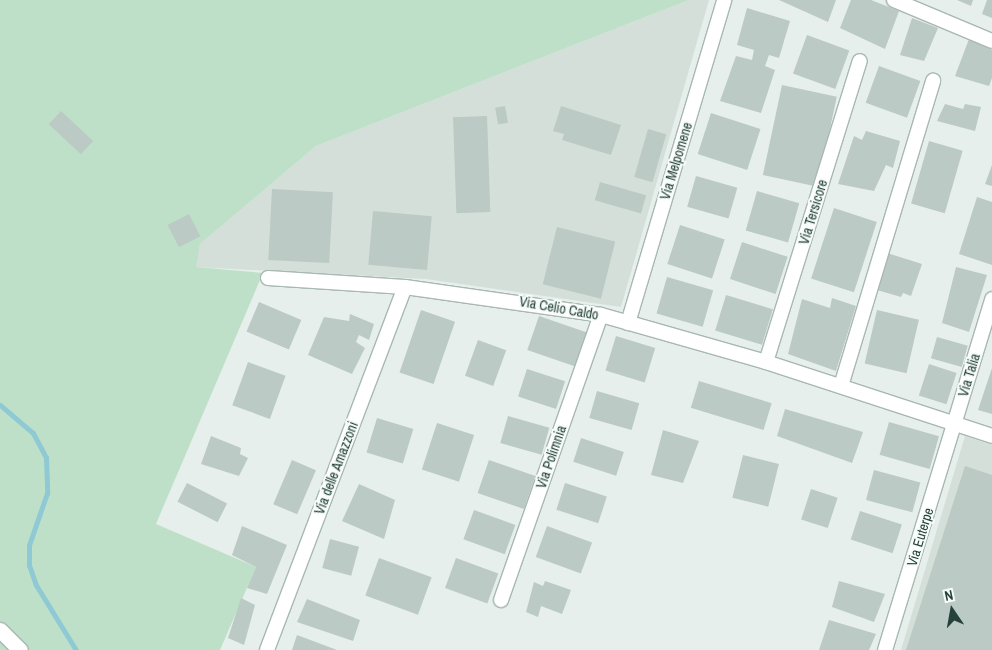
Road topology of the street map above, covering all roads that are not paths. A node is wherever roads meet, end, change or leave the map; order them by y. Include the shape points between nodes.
1 (724, 0) edge
2 (894, 0) edge
3 (992, 41) edge
4 (860, 61) dead end
5 (933, 82) dead end
6 (268, 278) dead end
7 (405, 287) junction
8 (992, 299) edge
9 (601, 315) junction
10 (628, 323) junction
11 (766, 362) junction
12 (841, 386) junction
13 (955, 423) junction
14 (992, 436) edge
15 (501, 600) dead end
16 (0, 630) edge
17 (20, 650) edge
18 (267, 650) edge
19 (885, 650) edge

1 - 10 street, Via Melpomene
2 - 3 street
4 - 11 street, Via Tersicore
5 - 12 street
6 - 7 street, Via Celio Caldo
7 - 9 street, Via Celio Caldo
7 - 18 street, Via delle Amazzoni
8 - 13 street, Via Talia
9 - 10 street, Via Celio Caldo
9 - 15 street, Via Polimnia
10 - 11 street, Via Celio Caldo
11 - 12 street, Via Celio Caldo
12 - 13 street, Via Celio Caldo
13 - 14 street, Via Celio Caldo
13 - 19 street, Via Euterpe
16 - 17 street

